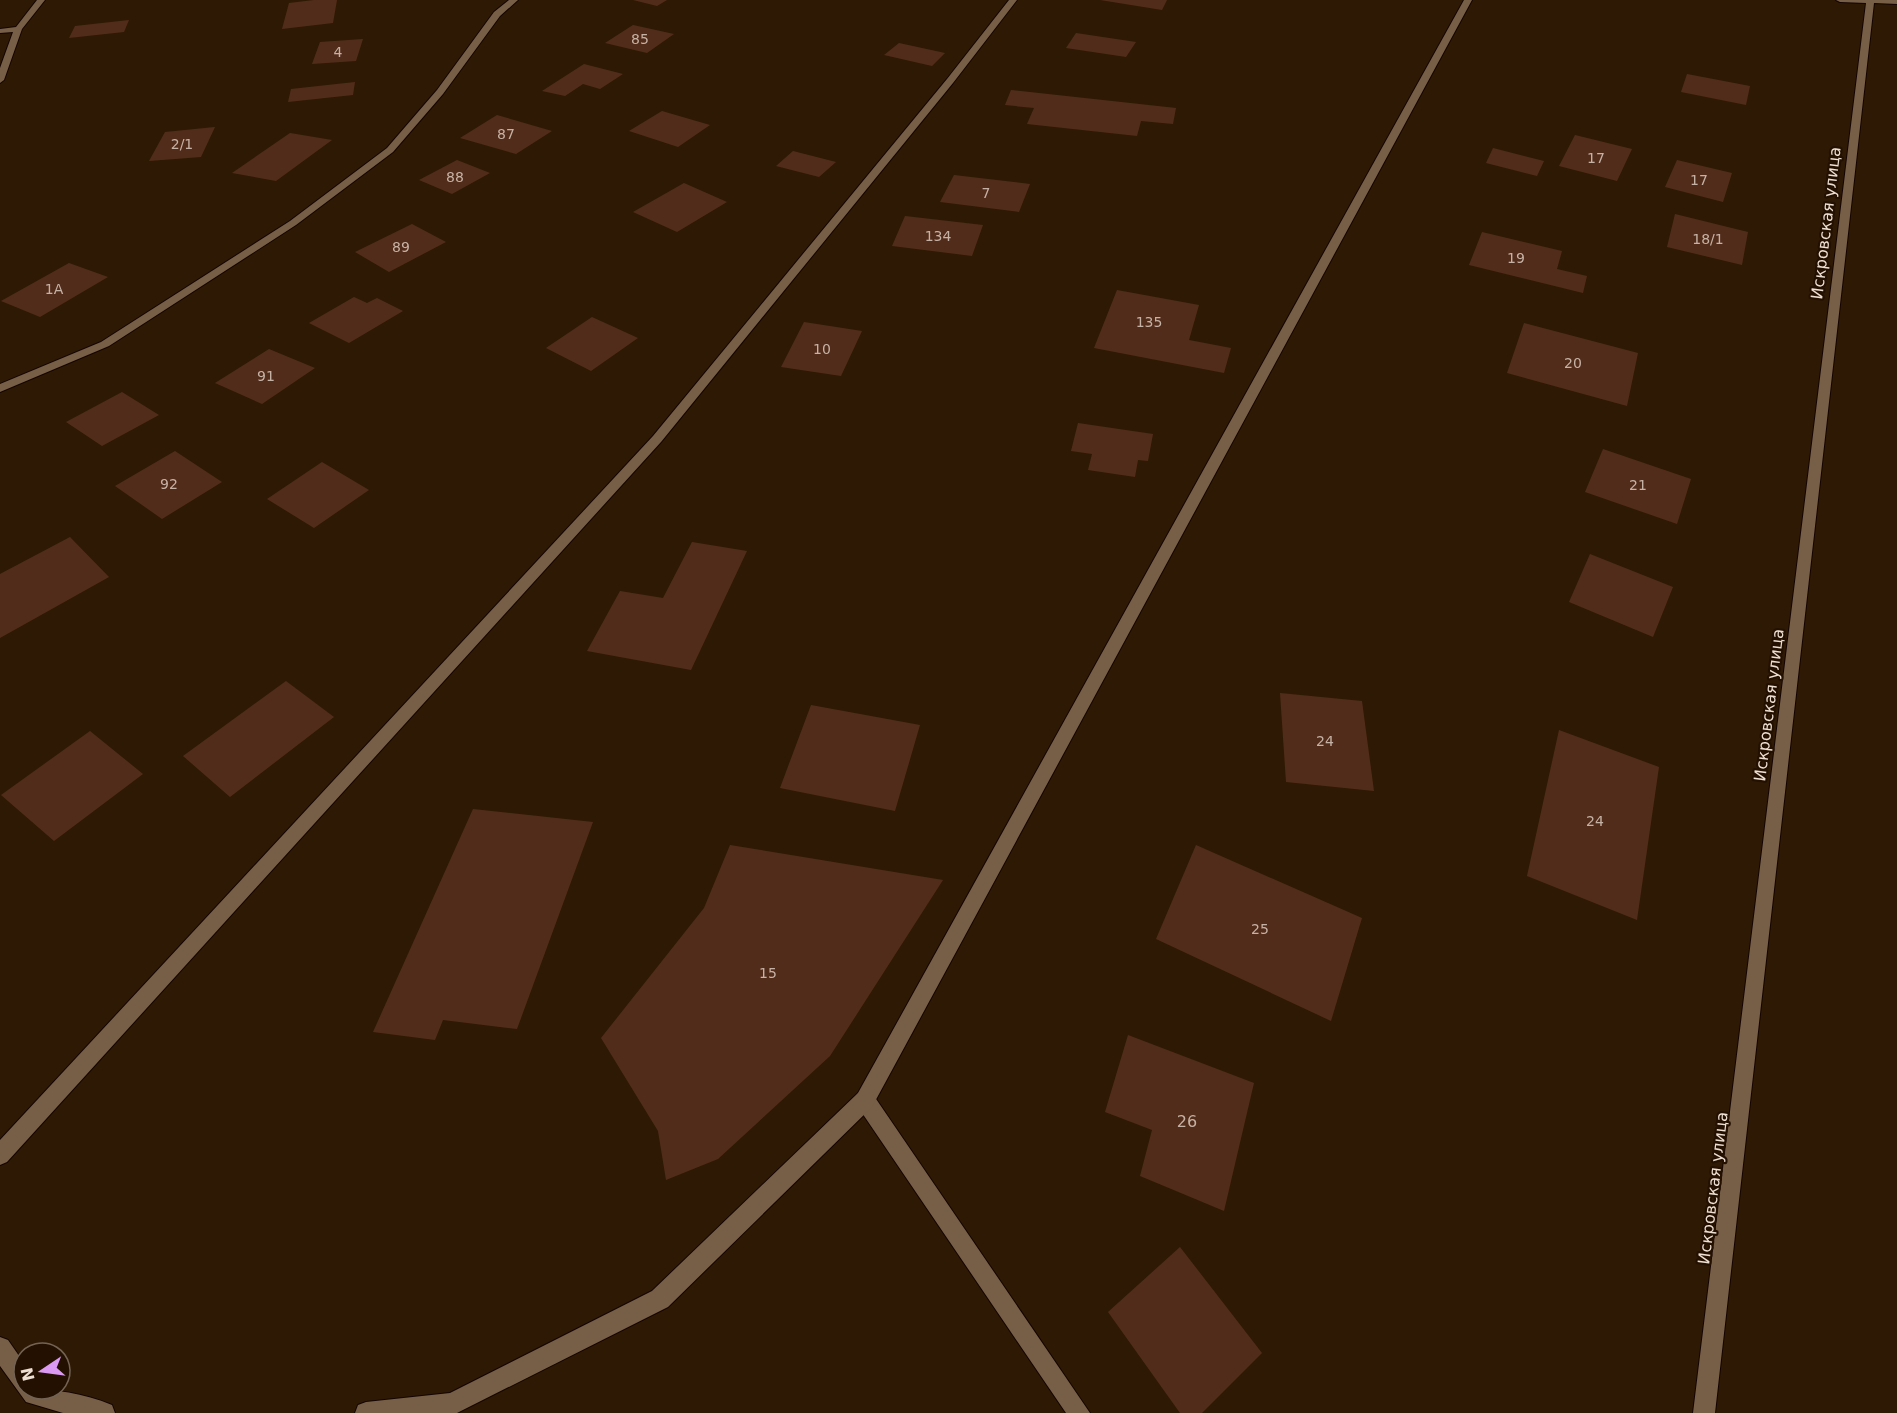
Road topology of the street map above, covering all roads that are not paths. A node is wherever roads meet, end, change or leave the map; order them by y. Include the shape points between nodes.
1 (41, 0) edge
2 (514, 0) edge
3 (1013, 0) edge
4 (1468, 0) edge
5 (1840, 0) edge
6 (1870, 2) junction
7 (1897, 2) edge
8 (18, 29) junction
9 (0, 32) edge
10 (0, 80) edge
11 (0, 388) edge
12 (865, 1100) junction
13 (0, 1155) edge
14 (0, 1348) edge
15 (12, 1364) edge
16 (60, 1401) edge
17 (104, 1413) edge
18 (366, 1413) edge
19 (1079, 1413) edge
20 (1704, 1413) edge

1 - 8 street
2 - 11 street via 497,14 440,92 390,150 320,203 105,344
3 - 13 street via 657,439
4 - 12 street
5 - 6 street
6 - 7 street
6 - 20 street, Искровская улица
8 - 9 street
8 - 10 street
12 - 18 street via 660,1299 452,1404
12 - 19 street
14 - 15 street
16 - 17 street

